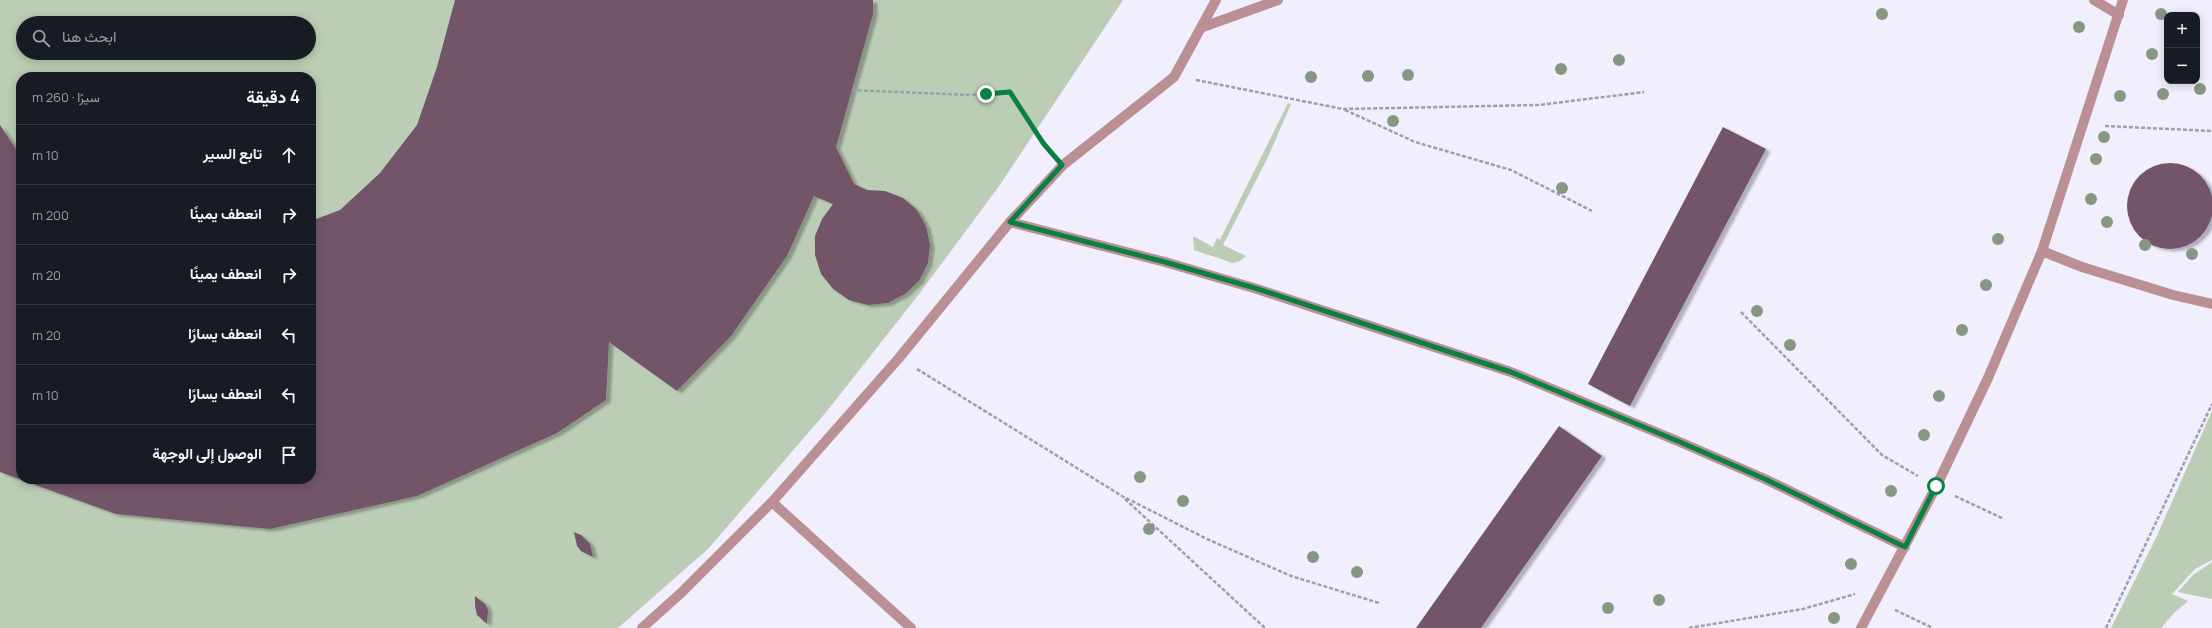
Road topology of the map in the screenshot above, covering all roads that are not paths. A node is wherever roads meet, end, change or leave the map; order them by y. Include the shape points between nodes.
1 (1216, 0) edge
2 (1278, 0) edge
3 (2094, 0) edge
4 (2123, 0) edge
5 (2119, 15) junction
6 (1202, 27) junction
7 (1010, 222) junction
8 (2042, 251) junction
9 (2212, 304) edge
10 (772, 502) junction
11 (1905, 547) junction
12 (642, 628) edge
13 (911, 628) edge
14 (1861, 628) edge

1 - 6 lane
2 - 6 lane
3 - 5 lane
4 - 5 lane
5 - 8 lane
6 - 7 lane via 1174,77 1062,165
7 - 10 lane via 899,358
7 - 11 lane via 1258,289 1511,372 1694,448
8 - 9 lane via 2082,266
8 - 11 lane via 1988,378
10 - 12 lane via 681,593
10 - 13 lane
11 - 14 lane

